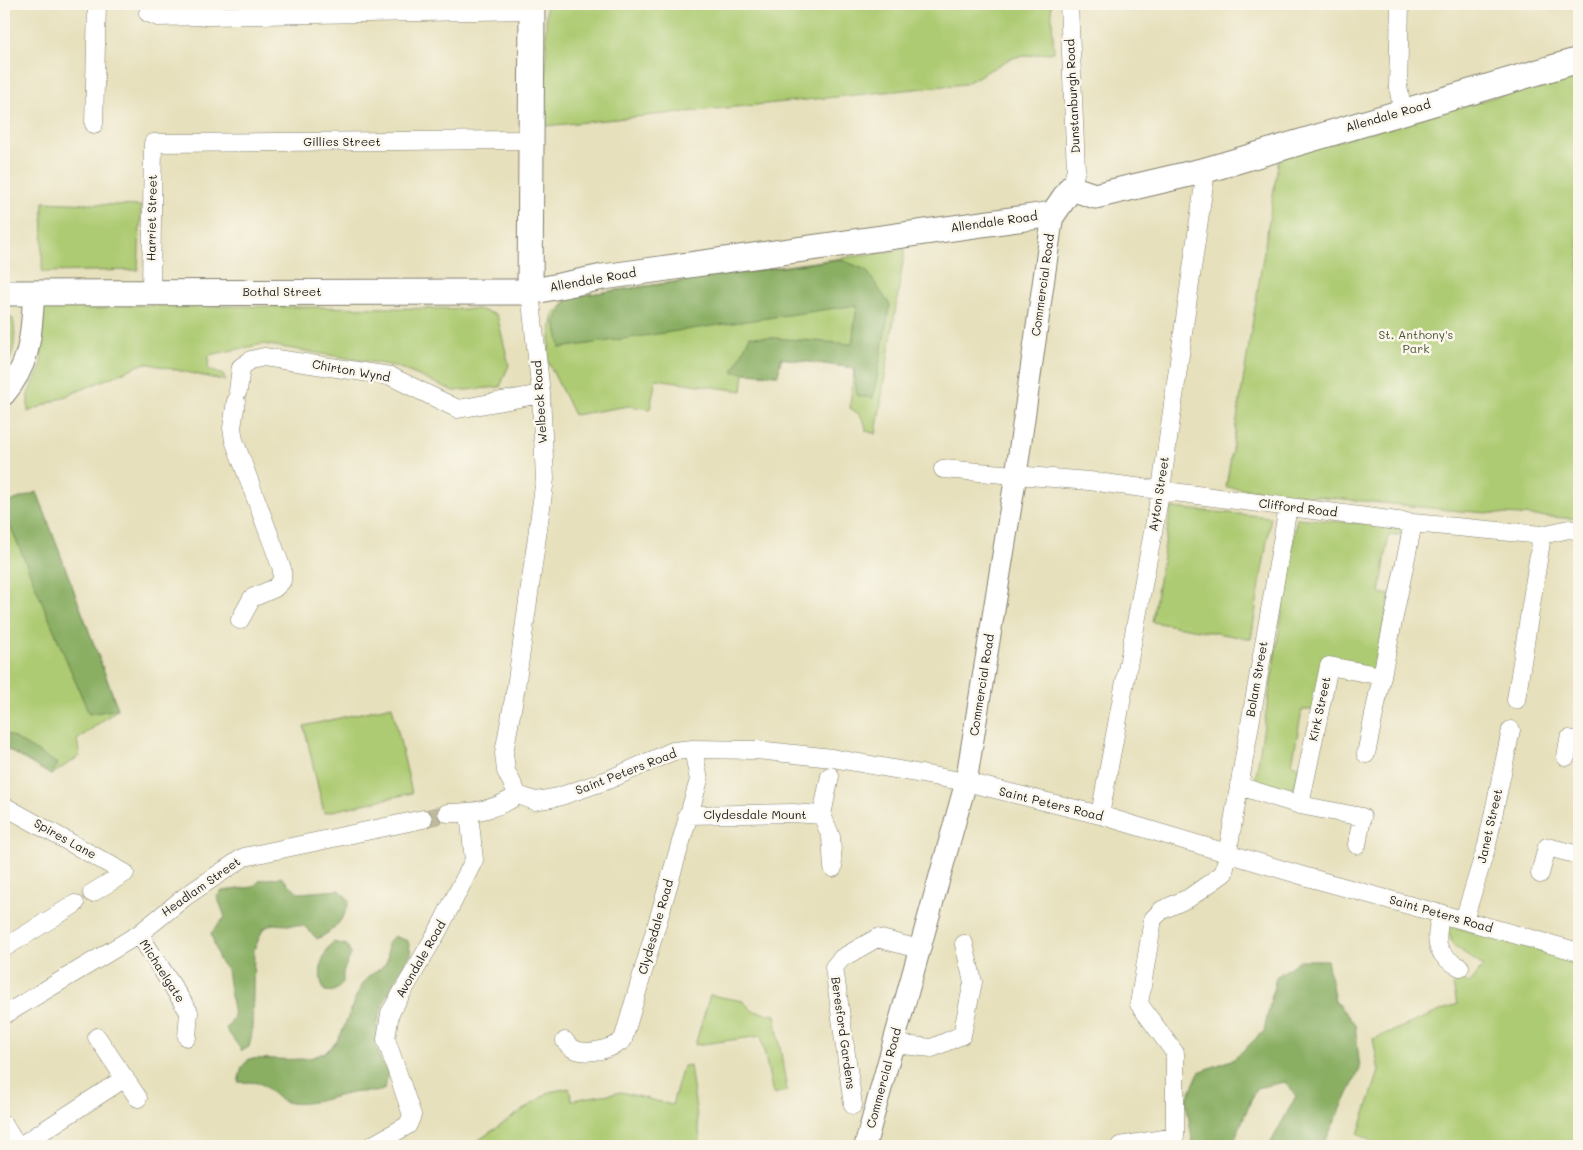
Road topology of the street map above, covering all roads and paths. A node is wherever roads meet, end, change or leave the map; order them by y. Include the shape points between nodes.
1 (97, 4) edge
2 (1069, 4) edge
3 (1400, 4) edge
4 (532, 7) edge
5 (397, 8) edge
6 (148, 13) dead end
7 (1579, 60) edge
8 (1403, 112) junction
9 (94, 124) dead end
10 (531, 140) junction
11 (153, 143) joint
12 (1206, 170) junction
13 (1071, 188) junction
14 (1053, 214) junction
15 (34, 292) junction
16 (152, 292) junction
17 (530, 292) junction
18 (4, 293) edge
19 (541, 394) junction
20 (4, 395) edge
21 (943, 469) dead end
22 (1016, 475) junction
23 (1161, 489) junction
24 (1288, 507) junction
25 (1413, 523) junction
26 (1579, 531) edge
27 (1542, 535) junction
28 (240, 620) dead end
29 (1382, 676) junction
30 (1516, 700) dead end
31 (1510, 730) dead end
32 (1579, 741) edge
33 (693, 749) junction
34 (1366, 754) dead end
35 (1566, 756) dead end
36 (830, 776) dead end
37 (966, 782) junction
38 (1239, 786) junction
39 (518, 795) junction
40 (1300, 805) junction
41 (4, 806) edge
42 (447, 813) tunnel mouth
43 (469, 813) junction
44 (688, 815) junction
45 (822, 815) junction
46 (1100, 816) junction
47 (423, 820) tunnel mouth
48 (1357, 845) dead end
49 (1228, 852) junction
50 (1579, 855) edge
51 (833, 868) dead end
52 (1540, 874) dead end
53 (92, 893) dead end
54 (75, 904) dead end
55 (1441, 913) junction
56 (1464, 920) junction
57 (139, 934) junction
58 (964, 944) dead end
59 (4, 948) edge
60 (919, 949) junction
61 (1579, 952) edge
62 (1460, 967) dead end
63 (4, 1015) edge
64 (98, 1037) dead end
65 (187, 1037) dead end
66 (565, 1041) dead end
67 (893, 1044) junction
68 (124, 1078) junction
69 (138, 1098) dead end
70 (853, 1105) dead end
71 (4, 1125) edge
72 (18, 1146) edge
73 (371, 1146) edge
74 (865, 1146) edge
75 (1120, 1146) edge

1 - 9 street
2 - 13 street, Dunstanburgh Road via 1076,170
3 - 8 street via 1398,88
4 - 5 street
4 - 10 main road, Welbeck Road
5 - 6 street via 158,17
7 - 8 main road, Allendale Road
8 - 12 main road, Allendale Road
10 - 11 street, Gillies Street
10 - 17 main road, Welbeck Road
11 - 16 street, Harriet Street
12 - 13 main road, Allendale Road via 1095,196
12 - 23 street, Ayton Street
13 - 14 main road, Allendale Road
14 - 17 main road, Allendale Road via 602,277
14 - 22 street, Commercial Road
15 - 16 main road, Bothal Street
15 - 18 main road, Bothal Street
15 - 20 street via 30,347 15,381
16 - 17 main road, Bothal Street
17 - 19 street, Welbeck Road
19 - 28 street, Chirton Wynd via 458,409 390,376 264,357 241,366 232,428 234,440 282,569 282,581 275,588 252,598
19 - 39 street, Welbeck Road via 545,479 504,753 506,771
21 - 22 street, Clifford Road
22 - 23 street, Clifford Road
22 - 37 street, Commercial Road
23 - 24 street, Clifford Road
23 - 46 street, Ayton Street
24 - 25 street, Clifford Road
24 - 38 street, Bolam Street
25 - 27 street, Clifford Road
25 - 29 street
26 - 27 street, Clifford Road via 1569,529
27 - 30 street
29 - 34 street
29 - 40 street, Kirk Street via 1328,666
31 - 56 street, Janet Street via 1487,845
32 - 35 street via 1569,739
33 - 37 street, Saint Peters Road via 757,750 832,758
33 - 39 street, Saint Peters Road via 673,752 558,797 535,801
33 - 44 street, Clydesdale Road via 699,780
36 - 45 street, Clydesdale Mount
37 - 46 street, Saint Peters Road
37 - 60 street, Commercial Road
38 - 40 street
38 - 49 street, Bolam Street
39 - 43 street via 502,806
40 - 48 street via 1362,817
41 - 53 street, Spires Lane via 125,873
42 - 43 street
43 - 73 street, Avondale Road via 474,860 439,929 390,1013 386,1039 412,1114 408,1125
44 - 45 street, Clydesdale Mount
44 - 66 street, Clydesdale Road via 623,1040 613,1048 577,1052 569,1049
45 - 51 street, Clydesdale Mount via 831,837
46 - 49 street, Saint Peters Road
47 - 57 street, Headlam Street via 244,857 186,896
49 - 55 street, Saint Peters Road
49 - 75 street, Bolam Street via 1224,873 1189,898 1162,910 1153,919 1139,1004 1175,1053 1175,1136
50 - 52 street via 1547,847
54 - 59 street
55 - 56 street, Saint Peters Road
55 - 62 street via 1436,938 1445,960
56 - 61 street, Saint Peters Road
57 - 63 street, Headlam Street
57 - 65 street, Michaelgate via 189,1012
58 - 67 street via 973,982 962,1035 932,1048
60 - 67 street, Commercial Road
60 - 70 street, Beresford Gardens via 877,938 842,958 834,967
64 - 68 street
67 - 74 street, Commercial Road
68 - 69 street
68 - 72 street
71 - 72 street

